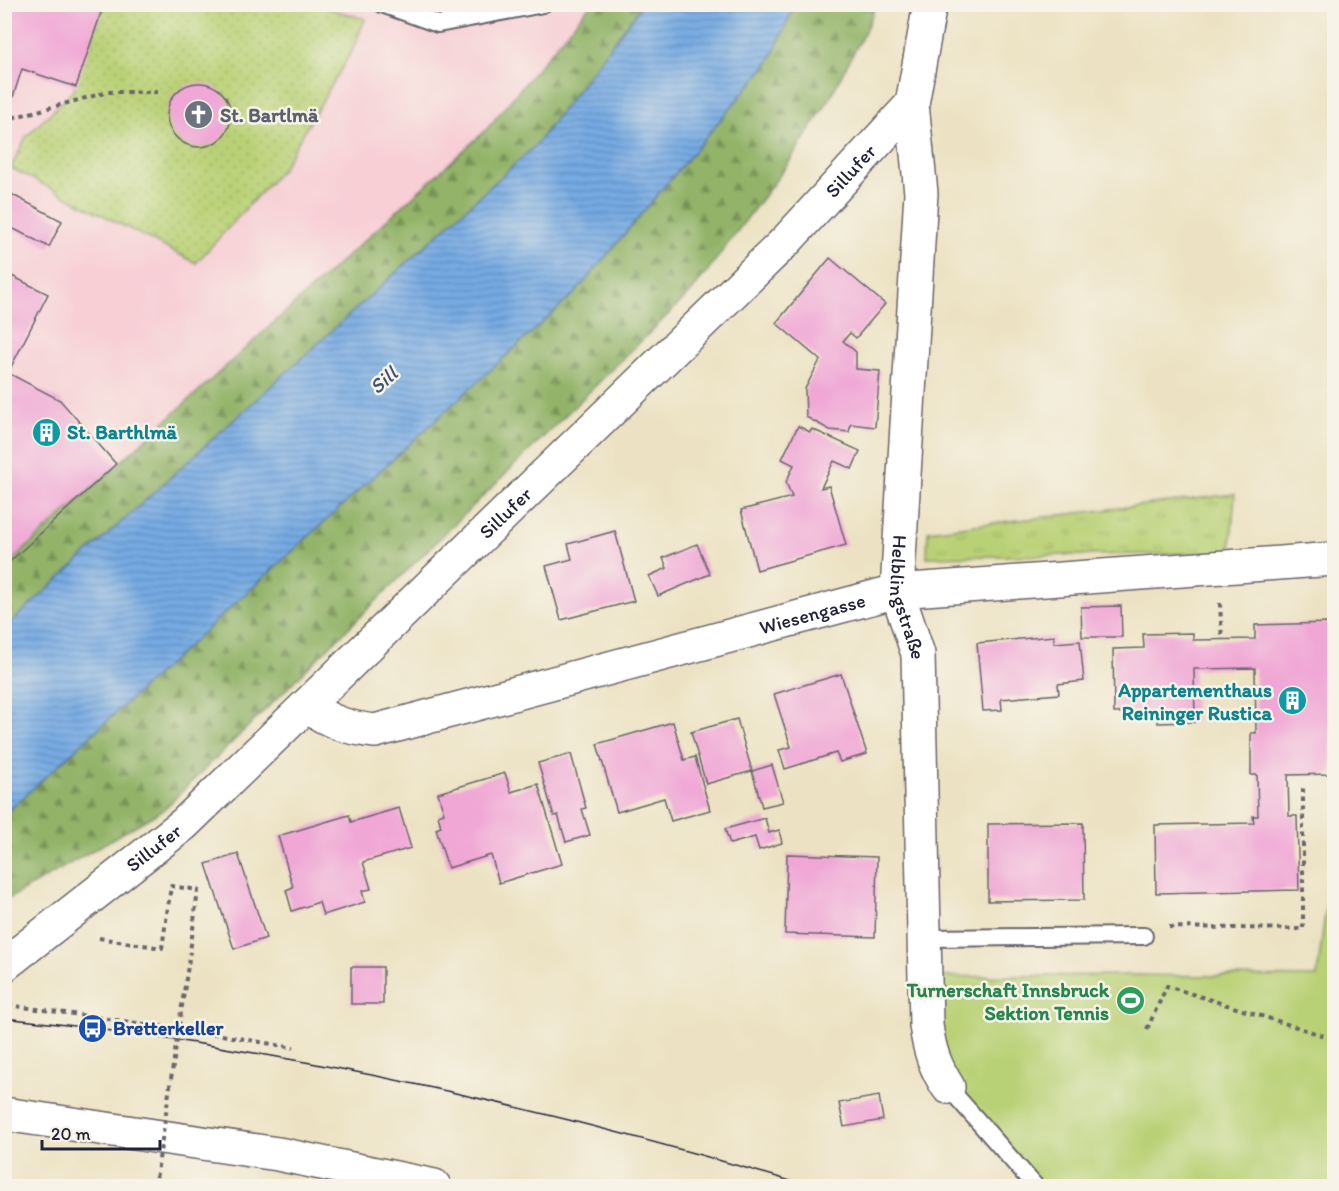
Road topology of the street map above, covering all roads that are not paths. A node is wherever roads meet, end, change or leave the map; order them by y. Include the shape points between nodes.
1 (382, 4) edge
2 (543, 4) edge
3 (930, 4) edge
4 (912, 104) junction
5 (1335, 559) edge
6 (897, 591) junction
7 (307, 706) junction
8 (1144, 936) road end
9 (924, 938) junction
10 (4, 965) edge
11 (948, 1088) joint
12 (4, 1114) edge
13 (434, 1186) edge
14 (1035, 1186) edge

1 - 2 lane via 438,24
3 - 4 main road
4 - 6 main road, Helblingstraße via 921,193
4 - 7 main road, Sillufer via 786,241
5 - 6 main road, Wiesengasse
6 - 7 main road, Wiesengasse via 375,730 328,721
6 - 9 main road, Helblingstraße via 918,654
7 - 10 main road, Sillufer via 184,824
8 - 9 lane
9 - 11 main road, Helblingstraße via 928,1047
11 - 14 lane
12 - 13 main road via 278,1154

